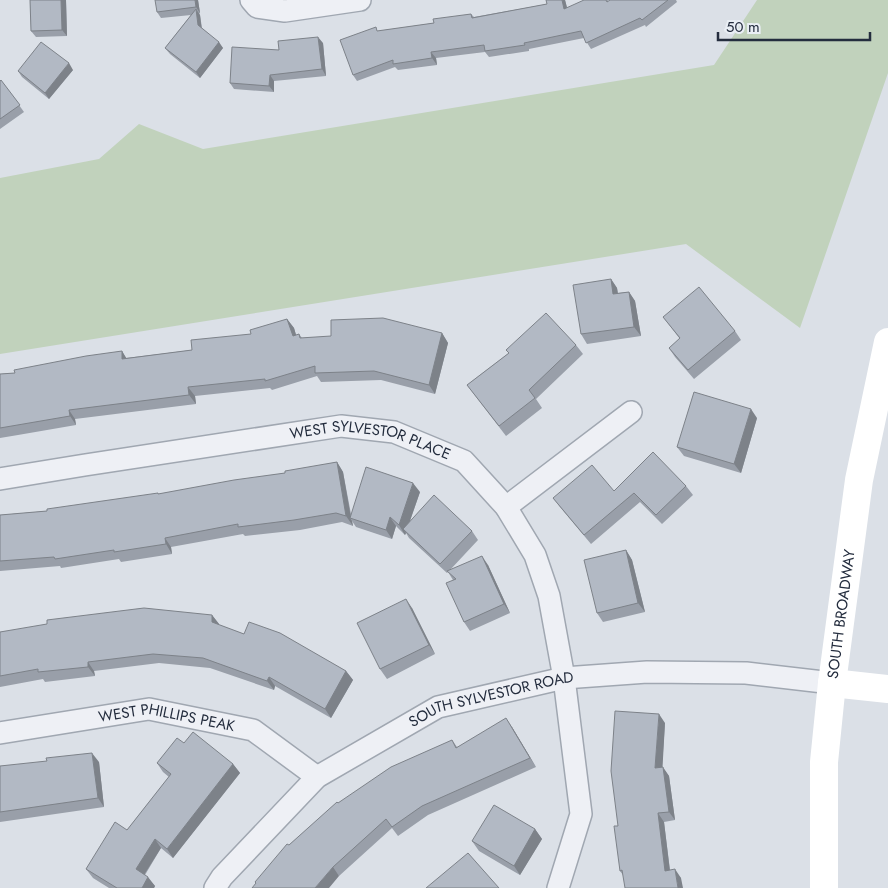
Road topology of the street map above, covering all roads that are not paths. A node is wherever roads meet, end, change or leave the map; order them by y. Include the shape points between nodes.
1 (251, 0) edge
2 (360, 0) edge
3 (888, 342) edge
4 (631, 412) dead end
5 (0, 480) edge
6 (506, 506) junction
7 (564, 678) junction
8 (832, 683) junction
9 (888, 689) edge
10 (0, 733) edge
11 (317, 777) junction
12 (215, 888) edge
13 (558, 888) edge
14 (824, 888) edge

1 - 2 street via 257,7 286,11
3 - 8 main road, SOUTH BROADWAY via 859,480
4 - 6 street
5 - 6 street, WEST SYLVESTOR PLACE via 341,426 394,432 464,461
6 - 7 street, WEST SYLVESTOR PLACE via 535,555 549,596
7 - 8 street, SOUTH SYLVESTOR ROAD via 647,672 746,673
7 - 11 street, SOUTH SYLVESTOR ROAD via 438,707
7 - 13 street, WEST SYLVESTOR PLACE via 581,814
8 - 9 main road
8 - 14 main road, SOUTH BROADWAY via 824,762
10 - 11 street, WEST PHILLIPS PEAK via 149,709 253,730
11 - 12 street, SOUTH SYLVESTOR ROAD

